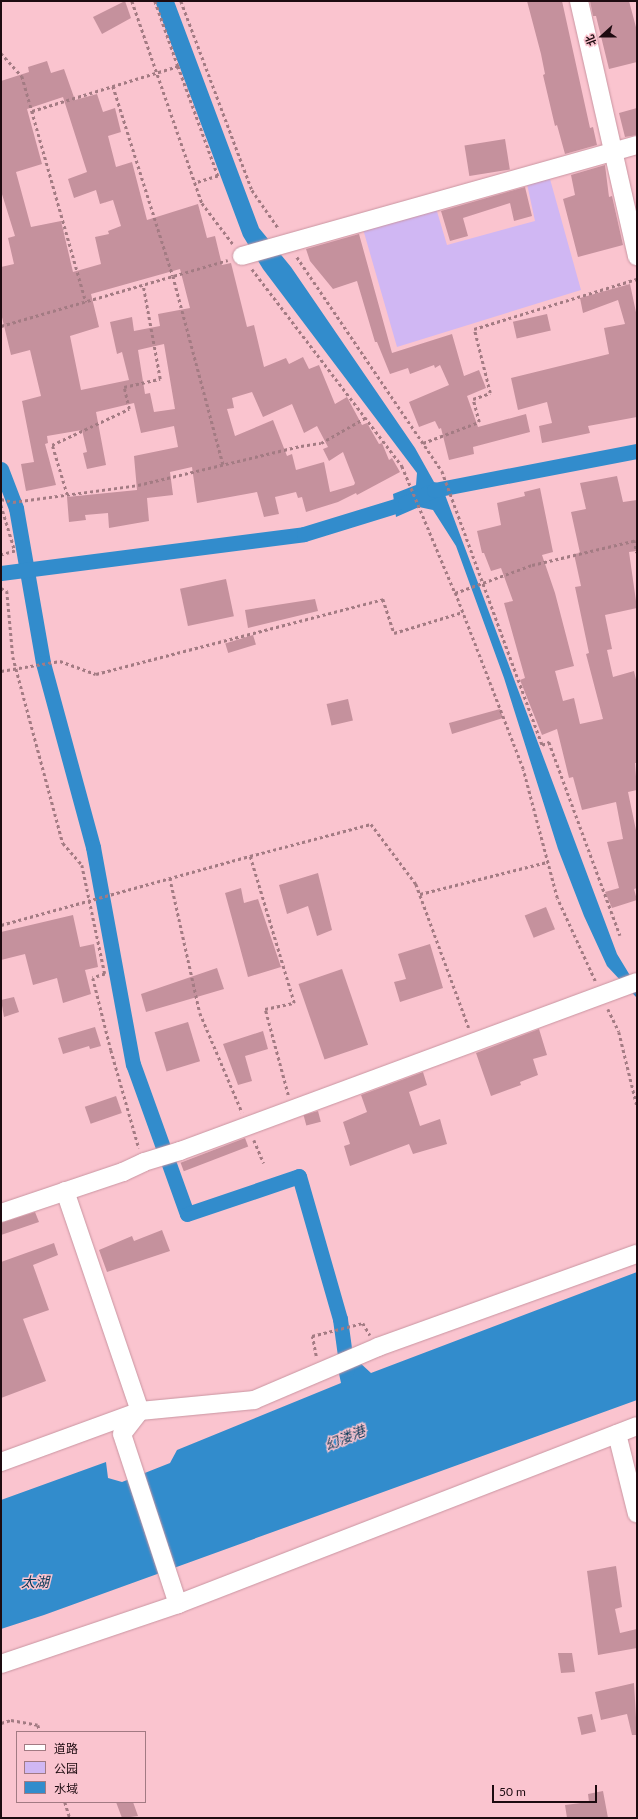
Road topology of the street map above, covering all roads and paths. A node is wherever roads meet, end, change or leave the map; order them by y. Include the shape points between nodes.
1 (155, 1) edge
2 (182, 1) edge
3 (579, 1) edge
4 (1, 53) edge
5 (178, 66) junction
6 (114, 86) junction
7 (32, 111) junction
8 (637, 145) edge
9 (612, 152) junction
10 (195, 183) dead end
11 (288, 243) junction
12 (242, 256) joint
13 (637, 256) edge
14 (173, 276) junction
15 (637, 278) edge
16 (143, 285) junction
17 (86, 302) junction
18 (1, 326) edge
19 (365, 418) dead end
20 (423, 443) junction
21 (223, 464) junction
22 (402, 466) dead end
23 (67, 495) junction
24 (1, 500) edge
25 (1, 505) edge
26 (636, 540) edge
27 (637, 553) edge
28 (1, 555) edge
29 (484, 582) junction
30 (1, 588) edge
31 (455, 593) junction
32 (463, 612) junction
33 (16, 668) junction
34 (1, 671) edge
35 (250, 856) junction
36 (547, 862) junction
37 (170, 878) junction
38 (420, 894) junction
39 (89, 901) junction
40 (1, 925) edge
41 (620, 935) dead end
42 (634, 983) edge
43 (601, 994) junction
44 (474, 1042) junction
45 (637, 1106) edge
46 (292, 1109) junction
47 (248, 1126) junction
48 (144, 1162) junction
49 (264, 1163) dead end
50 (65, 1191) junction
51 (1, 1213) edge
52 (637, 1254) edge
53 (378, 1347) junction
54 (320, 1372) junction
55 (140, 1411) junction
56 (637, 1426) edge
57 (617, 1434) junction
58 (1, 1462) edge
59 (637, 1514) edge
60 (178, 1604) junction
61 (1, 1664) edge
62 (1, 1723) edge
63 (40, 1731) edge
64 (64, 1803) edge
65 (70, 1818) edge

1 - 5 path
2 - 11 path via 252,190
3 - 9 street
4 - 7 path via 22,76
5 - 6 path
5 - 10 path via 218,176
6 - 7 path
6 - 14 path
7 - 17 path
8 - 9 street
9 - 11 street
9 - 13 street
11 - 12 street
11 - 20 path
12 - 14 path
14 - 16 path
14 - 21 path
15 - 20 path via 474,329 490,393 473,399 478,422
16 - 17 path
16 - 23 path via 160,379 124,387 129,410 52,445
17 - 18 path
19 - 21 path via 321,443
20 - 29 path via 442,471
21 - 23 path via 138,484
22 - 31 path
23 - 24 path via 13,502
25 - 28 path via 14,551
26 - 27 path
26 - 29 path via 532,565
29 - 31 path
29 - 41 path via 542,745 549,742
30 - 33 path via 7,591
31 - 32 path
32 - 33 path via 394,633 383,599 96,674 60,661
32 - 36 path via 524,769
33 - 34 path
33 - 39 path via 64,843 82,865
35 - 37 path
35 - 38 path via 371,824 416,884
35 - 46 path via 294,1003 265,1009
36 - 38 path
36 - 43 path via 557,898
37 - 39 path
37 - 47 path via 200,1013
38 - 44 path
39 - 40 path
39 - 48 path via 105,974 93,978
42 - 43 street
43 - 44 street
43 - 45 path via 619,1032
44 - 46 street
46 - 47 street
47 - 48 street
47 - 49 path
48 - 50 street via 123,1172
50 - 51 street
50 - 55 street
52 - 53 street
53 - 54 street
53 - 54 path via 363,1323 312,1336
54 - 55 street via 254,1400
55 - 58 street
55 - 60 street via 122,1434
56 - 57 street
57 - 59 street
57 - 60 street
60 - 61 street
62 - 63 path via 10,1720 38,1725
64 - 65 path

